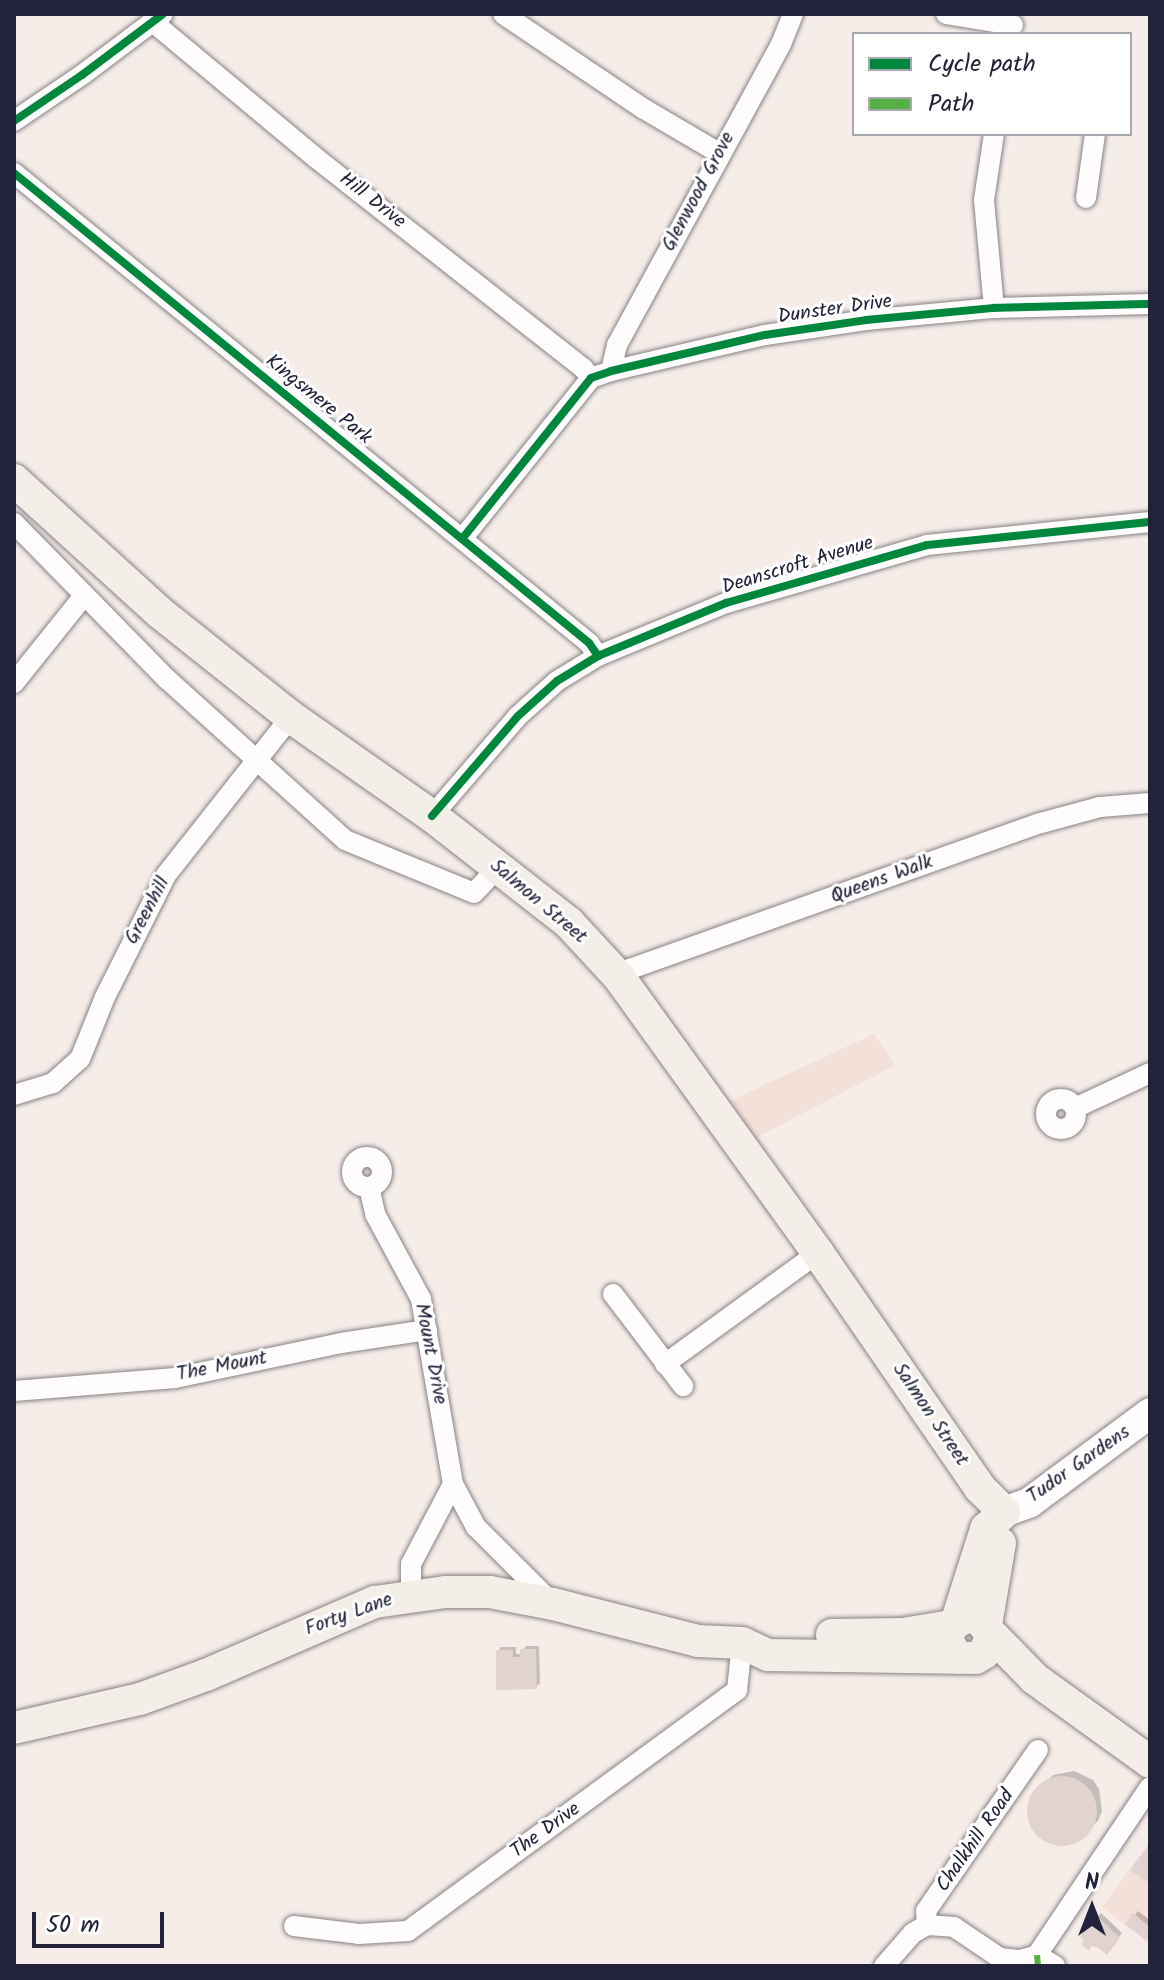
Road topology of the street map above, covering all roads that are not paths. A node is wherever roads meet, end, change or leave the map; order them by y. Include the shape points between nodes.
1 (503, 14) edge
2 (793, 14) edge
3 (946, 14) edge
4 (158, 19) edge
5 (1013, 24) edge
6 (14, 121) edge
7 (994, 136) edge
8 (1095, 136) edge
9 (719, 153) junction
10 (14, 173) edge
11 (1086, 198) dead end
12 (1150, 304) edge
13 (994, 308) junction
14 (611, 371) junction
15 (591, 378) junction
16 (14, 480) edge
17 (1150, 522) edge
18 (14, 523) edge
19 (462, 539) junction
20 (83, 597) junction
21 (598, 656) junction
22 (14, 683) edge
23 (291, 717) junction
24 (259, 761) junction
25 (1150, 803) edge
26 (432, 816) junction
27 (498, 867) junction
28 (619, 977) junction
29 (1150, 1073) edge
30 (14, 1095) edge
31 (1075, 1108) dead end
32 (369, 1187) dead end
33 (818, 1253) junction
34 (613, 1294) dead end
35 (427, 1330) junction
36 (665, 1364) junction
37 (683, 1386) dead end
38 (14, 1391) edge
39 (1150, 1413) edge
40 (453, 1484) junction
41 (1004, 1512) junction
42 (411, 1594) junction
43 (553, 1604) junction
44 (969, 1636) junction
45 (742, 1643) junction
46 (14, 1728) edge
47 (1038, 1750) dead end
48 (1150, 1762) edge
49 (1150, 1787) edge
50 (927, 1925) junction
51 (294, 1926) dead end
52 (1037, 1955) junction
53 (884, 1966) edge
54 (1055, 1966) edge

1 - 9 street
2 - 9 street, Glenwood Grove
3 - 5 street
4 - 6 street
4 - 15 street, Hill Drive via 316,158
7 - 13 street via 984,200
8 - 11 street
9 - 14 street, Glenwood Grove via 617,345
10 - 19 street, Kingsmere Park
12 - 13 street, Dunster Drive
13 - 14 street, Dunster Drive via 765,335
14 - 15 street, Dunster Drive
15 - 19 street
16 - 23 main road, Salmon Street via 159,612
17 - 21 street, Deanscroft Avenue via 927,545 726,603
18 - 20 street
19 - 21 street, Kingsmere Park
20 - 22 street
20 - 24 street
21 - 26 street, Deanscroft Avenue via 557,681 518,716
23 - 24 street, Greenhill
23 - 26 main road, Salmon Street
24 - 27 street via 345,840 474,893
24 - 30 street, Greenhill via 166,875 80,1059 53,1083
25 - 28 street, Queens Walk via 1100,807 1041,823
26 - 27 main road, Salmon Street
27 - 28 main road, Salmon Street via 569,923
28 - 33 main road, Salmon Street
29 - 31 street
32 - 35 street, Mount Drive via 375,1214 421,1299
33 - 36 street
33 - 41 main road, Salmon Street via 980,1488
34 - 36 street
35 - 38 street, The Mount via 175,1378
35 - 40 street, Mount Drive
36 - 37 street
39 - 41 main road, Tudor Gardens via 1029,1503
40 - 42 street via 411,1564
40 - 43 street, Mount Drive via 476,1527
41 - 44 main road
42 - 43 main road, Forty Lane via 490,1592
42 - 46 main road, Forty Lane via 375,1602 140,1699
43 - 45 main road, Forty Lane via 698,1641
44 - 45 main road, Forty Lane via 914,1660 768,1655
44 - 48 main road
45 - 51 street, The Drive via 737,1690 408,1931 359,1934
47 - 50 street, Chalkhill Road via 926,1911
49 - 52 street
50 - 52 street via 954,1927 1000,1958
50 - 53 street, Chalkhill Road
52 - 54 street

